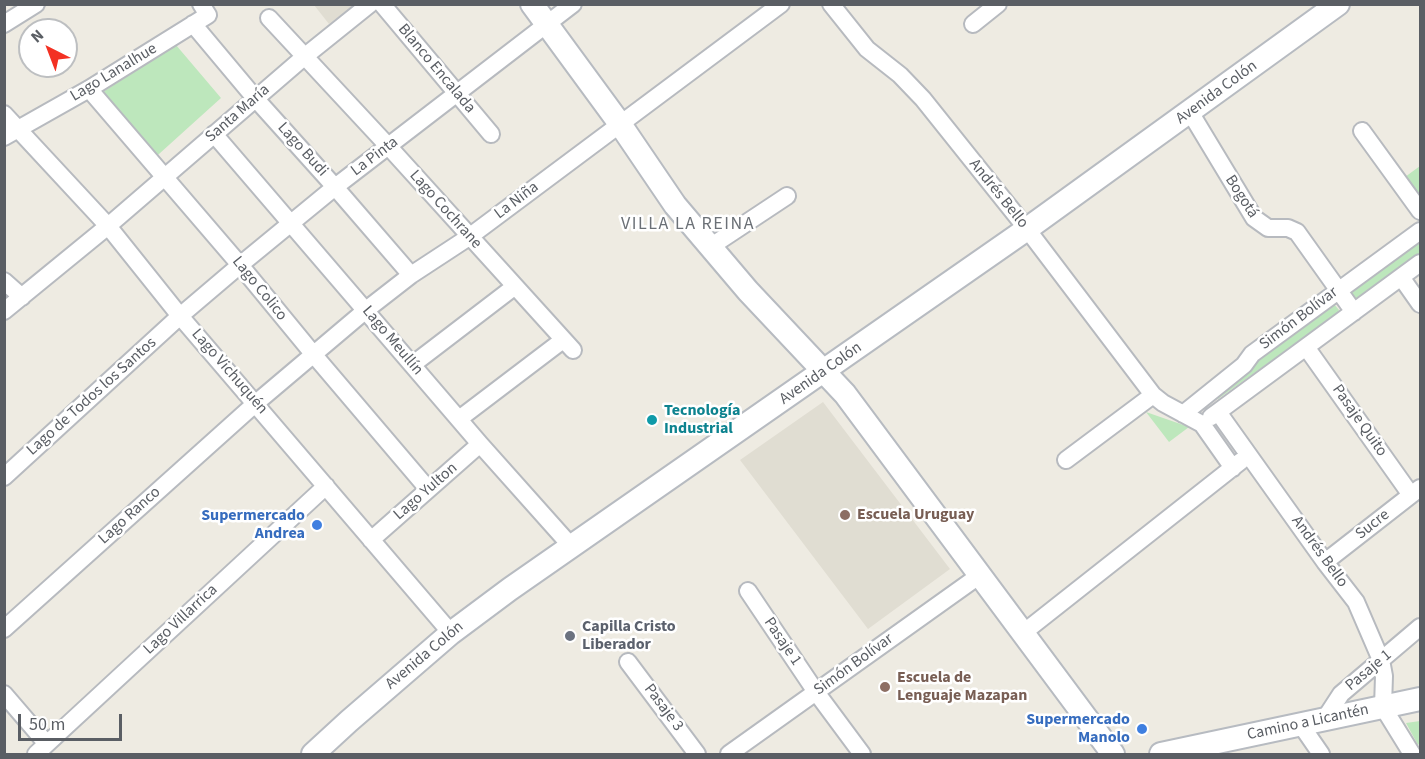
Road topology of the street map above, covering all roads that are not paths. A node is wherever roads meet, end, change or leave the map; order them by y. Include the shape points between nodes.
1 (36, 4) edge
2 (370, 4) edge
3 (382, 4) edge
4 (532, 4) edge
5 (573, 4) edge
6 (781, 4) edge
7 (831, 4) edge
8 (998, 4) edge
9 (1338, 4) edge
10 (204, 10) edge
11 (268, 18) dead end
12 (4, 24) edge
13 (193, 24) junction
14 (973, 24) dead end
15 (548, 25) junction
16 (304, 57) junction
17 (89, 89) junction
18 (458, 94) junction
19 (255, 98) junction
20 (1190, 112) junction
21 (4, 114) edge
22 (620, 124) junction
23 (1362, 131) dead end
24 (11, 132) edge
25 (214, 134) junction
26 (491, 134) dead end
27 (388, 147) junction
28 (165, 176) junction
29 (335, 187) junction
30 (787, 196) dead end
31 (1420, 211) edge
32 (292, 223) junction
33 (108, 226) junction
34 (1027, 230) junction
35 (1420, 231) edge
36 (469, 237) junction
37 (710, 247) junction
38 (1420, 263) edge
39 (240, 265) junction
40 (411, 275) junction
41 (1401, 277) junction
42 (4, 281) edge
43 (514, 287) junction
44 (1338, 290) junction
45 (22, 297) junction
46 (1420, 304) edge
47 (366, 310) junction
48 (4, 311) edge
49 (1354, 312) junction
50 (180, 316) junction
51 (1306, 347) junction
52 (314, 355) junction
53 (412, 365) junction
54 (824, 372) junction
55 (1153, 395) junction
56 (256, 403) junction
57 (1218, 412) junction
58 (1183, 414) junction
59 (459, 419) junction
60 (1202, 424) junction
61 (480, 444) junction
62 (1249, 455) junction
63 (1066, 459) dead end
64 (1233, 468) junction
65 (4, 477) edge
66 (326, 486) junction
67 (429, 489) junction
68 (1416, 491) edge
69 (371, 540) junction
70 (571, 546) junction
71 (1325, 562) junction
72 (980, 575) junction
73 (748, 591) dead end
74 (1420, 627) edge
75 (4, 630) edge
76 (451, 633) junction
77 (1023, 633) junction
78 (1381, 660) junction
79 (628, 662) dead end
80 (816, 692) junction
81 (4, 694) edge
82 (1420, 699) edge
83 (1383, 707) junction
84 (1324, 720) junction
85 (1301, 725) junction
86 (1094, 728) junction
87 (42, 749) edge
88 (1205, 750) edge
89 (313, 754) edge
90 (697, 754) edge
91 (729, 754) edge
92 (862, 754) edge
93 (1099, 754) edge
94 (1113, 754) edge
95 (1161, 754) edge
96 (1320, 754) edge
97 (1412, 754) edge

1 - 12 street
2 - 16 street, Santa María
3 - 18 street, Blanco Encalada
4 - 15 street
5 - 15 street, La Pinta
6 - 22 street, La Niña
7 - 34 street, Andrés Bello via 867,49 923,99
8 - 14 street
9 - 20 street, Avenida Colón
10 - 13 street, Lago Lanalhue
11 - 16 street, Lago Cochrane
13 - 17 street, Lago Lanalhue
13 - 19 street, Lago Budi
15 - 18 street, La Pinta
15 - 22 street
16 - 19 street, Santa María
16 - 27 street, Lago Cochrane
17 - 24 street, Lago Lanalhue
17 - 28 street, Lago Colico
18 - 26 street, Blanco Encalada
18 - 27 street, La Pinta
19 - 25 street, Santa María
19 - 29 street, Lago Budi
20 - 34 street, Avenida Colón
20 - 44 street, Bogotá via 1254,218 1268,228 1298,232
21 - 24 street, Lago Vichuquén
22 - 36 street, La Niña
22 - 37 street via 675,205
23 - 31 street
24 - 33 street, Lago Vichuquén
25 - 28 street, Santa María
25 - 32 street, Lago Meullín
27 - 29 street, La Pinta
27 - 36 street, Lago Cochrane
28 - 33 street, Santa María
28 - 39 street, Lago Colico
29 - 32 street, La Pinta
29 - 40 street, Lago Budi
30 - 37 street
32 - 39 street, La Pinta
32 - 47 street, Lago Meullín
33 - 45 street, Santa María
33 - 50 street, Lago Vichuquén
34 - 54 street, Avenida Colón
34 - 55 street, Andrés Bello
35 - 44 street, Simón Bolívar
36 - 40 street, La Niña
36 - 43 street, Lago Cochrane
37 - 54 street
38 - 41 street, Simón Bolívar
39 - 50 street, La Pinta
39 - 52 street, Lago Colico
40 - 47 street, La Niña
41 - 46 street
41 - 49 street, Simón Bolívar
42 - 45 street
43 - 53 street
43 - 59 street, Lago Cochrane via 568,345
44 - 49 street, Bogotá
44 - 58 street, Simón Bolívar via 1252,354 1244,365
45 - 48 street, Santa María
47 - 52 street, La Niña
47 - 53 street, Lago Meullín
49 - 51 street, Simón Bolívar
50 - 56 street, Lago Vichuquén
50 - 65 street, Lago de Todos los Santos
51 - 57 street, Simón Bolívar
51 - 68 street, Pasaje Quito
52 - 56 street, La Niña
52 - 67 street, Lago Colico
53 - 59 street, Lago Meullín
54 - 70 street, Avenida Colón
54 - 72 street via 845,394
55 - 58 street, Andrés Bello
55 - 63 street
56 - 66 street, Lago Vichuquén
56 - 75 street, Lago Ranco
57 - 60 street, Simón Bolívar
57 - 62 street, Andrés Bello
58 - 60 street, Andrés Bello
59 - 61 street, Lago Meullín
60 - 64 street, Andrés Bello
61 - 67 street, Lago Yulton
61 - 70 street, Lago Meullín
62 - 64 street
62 - 71 street, Andrés Bello
64 - 77 street
66 - 69 street, Lago Vichuquén
66 - 87 street, Lago Villarrica
67 - 69 street, Lago Yulton
68 - 71 street, Sucre
69 - 76 street, Lago Vichuquén
70 - 76 street, Avenida Colón
71 - 78 street, Andrés Bello via 1356,602
72 - 77 street
72 - 80 street, Simón Bolívar
73 - 80 street, Pasaje 1
74 - 78 street, Pasaje 1
76 - 89 street, Avenida Colón
77 - 86 street
78 - 83 street, Andrés Bello
78 - 84 street, Pasaje 1 via 1341,694
79 - 90 street, Pasaje 3
80 - 91 street, Simón Bolívar
80 - 92 street, Pasaje 1
81 - 87 street
82 - 83 street, Camino a Licantén
83 - 84 street, Camino a Licantén
83 - 97 street
84 - 85 street, Camino a Licantén
85 - 88 street, Camino a Licantén
85 - 96 street
86 - 93 street
86 - 94 street
88 - 95 street, Camino a Licantén

